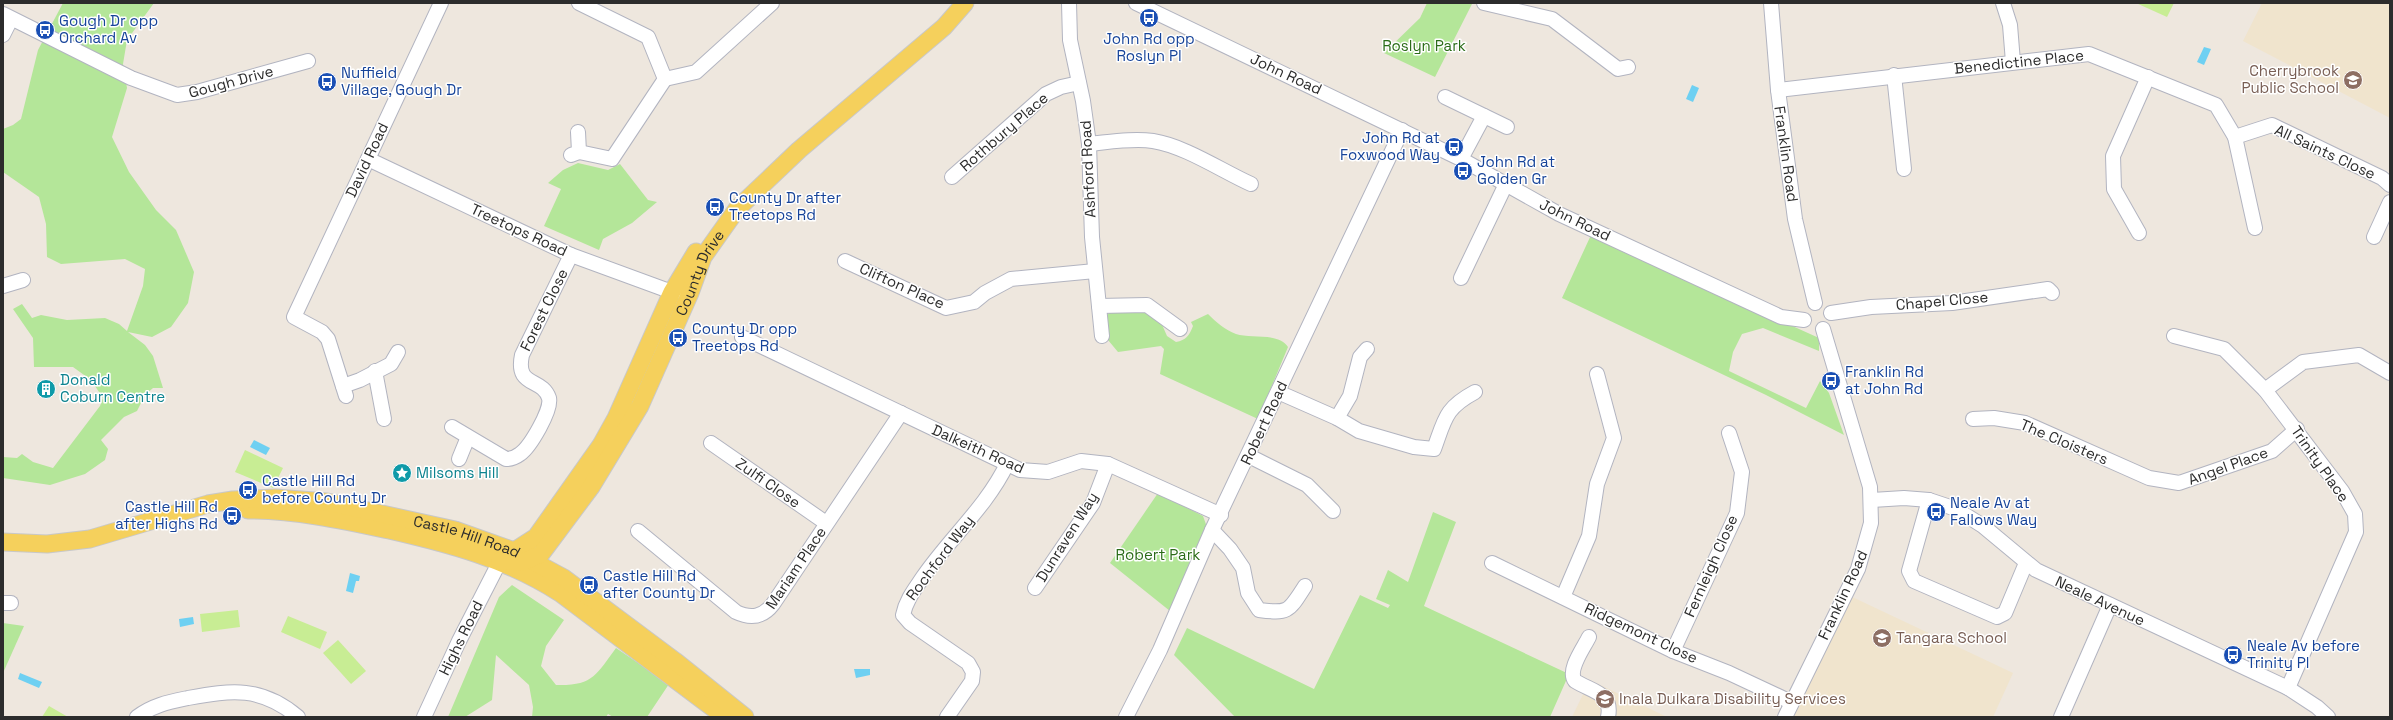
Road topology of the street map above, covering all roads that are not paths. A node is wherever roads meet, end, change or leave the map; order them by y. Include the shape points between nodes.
1 (442, 3) edge
2 (579, 3) edge
3 (772, 3) edge
4 (951, 3) edge
5 (965, 3) edge
6 (1069, 3) edge
7 (1484, 3) edge
8 (1771, 3) edge
9 (2003, 3) edge
10 (1144, 5) edge
11 (7, 17) edge
12 (3, 35) edge
13 (308, 62) dead end
14 (2013, 62) junction
15 (1628, 67) dead end
16 (1894, 75) junction
17 (2148, 77) junction
18 (666, 79) junction
19 (1079, 83) junction
20 (1778, 90) junction
21 (1445, 97) dead end
22 (1484, 116) junction
23 (1508, 127) dead end
24 (1402, 130) junction
25 (578, 132) dead end
26 (2235, 137) junction
27 (1089, 144) junction
28 (368, 159) junction
29 (1461, 159) junction
30 (1904, 169) dead end
31 (952, 177) dead end
32 (1251, 184) dead end
33 (1506, 184) junction
34 (2390, 185) edge
35 (2390, 202) edge
36 (2255, 228) dead end
37 (2139, 233) dead end
38 (2374, 237) dead end
39 (571, 255) junction
40 (845, 261) dead end
41 (1095, 271) junction
42 (695, 278) junction
43 (1461, 278) dead end
44 (23, 280) dead end
45 (3, 286) edge
46 (672, 292) junction
47 (2052, 293) dead end
48 (1815, 303) junction
49 (1099, 306) junction
50 (1831, 313) junction
51 (1804, 320) junction
52 (1180, 330) dead end
53 (1822, 330) junction
54 (672, 332) junction
55 (1102, 336) dead end
56 (2174, 336) dead end
57 (742, 337) dead end
58 (1367, 349) dead end
59 (398, 352) dead end
60 (375, 371) junction
61 (2390, 373) edge
62 (1598, 374) dead end
63 (2265, 390) junction
64 (1278, 392) junction
65 (1475, 392) dead end
66 (901, 413) junction
67 (1337, 418) junction
68 (384, 419) dead end
69 (1973, 419) dead end
70 (452, 428) dead end
71 (2297, 429) junction
72 (1729, 433) dead end
73 (468, 437) junction
74 (711, 443) dead end
75 (1249, 456) junction
76 (459, 459) dead end
77 (1006, 464) junction
78 (1108, 464) junction
79 (2130, 470) joint
80 (1872, 500) junction
81 (1929, 500) junction
82 (1333, 511) dead end
83 (1221, 515) junction
84 (826, 523) junction
85 (141, 525) junction
86 (1212, 530) junction
87 (638, 531) dead end
88 (3, 542) edge
89 (495, 543) junction
90 (514, 551) junction
91 (532, 560) junction
92 (500, 561) junction
93 (1492, 563) dead end
94 (2026, 563) junction
95 (1305, 586) dead end
96 (1035, 588) dead end
97 (1563, 596) junction
98 (2110, 606) junction
99 (1589, 637) dead end
100 (1673, 651) junction
101 (2288, 688) junction
102 (1791, 702) junction
103 (137, 717) edge
104 (298, 717) edge
105 (424, 717) edge
106 (725, 717) edge
107 (744, 717) edge
108 (947, 717) edge
109 (1126, 717) edge
110 (1608, 717) edge
111 (1785, 717) edge
112 (2061, 717) edge
113 (2328, 717) edge

1 - 28 street, David Road
2 - 18 street via 648,37
3 - 18 street via 696,72
4 - 46 main road, County Drive via 907,48 751,178 708,231
5 - 42 main road, County Drive via 944,27 757,188 718,234 703,257
6 - 19 street, Ashford Road via 1070,40
7 - 15 street via 1552,20 1618,69
8 - 20 street, Franklin Road
9 - 14 street via 2010,25
10 - 24 street, John Road
11 - 12 street
11 - 13 street, Gough Drive via 130,78 177,95
14 - 16 street, Benedictine Place
14 - 17 street, Benedictine Place via 2089,54
16 - 20 street, Benedictine Place
16 - 30 street
17 - 26 street, Benedictine Place via 2216,105
17 - 37 street via 2113,156 2114,190
18 - 25 street via 612,159 574,153
19 - 27 street, Ashford Road
19 - 31 street, Rothbury Place via 1053,90 1041,98
20 - 48 street, Franklin Road via 1795,219
21 - 22 street
22 - 23 street
22 - 29 street
24 - 29 street, John Road
24 - 64 street, Robert Road
26 - 34 street, All Saints Close via 2272,125 2382,178
26 - 36 street, Benedictine Place
27 - 32 street via 1142,140 1154,142 1187,153
27 - 41 street, Ashford Road
28 - 39 street, Treetops Road
28 - 60 street, David Road via 294,317 322,332 328,339 344,391
29 - 33 street, John Road
33 - 43 street
33 - 51 street, John Road via 1558,214 1703,282 1781,316
35 - 38 street via 2381,216
39 - 46 street, Treetops Road
39 - 73 street, Forest Close via 522,355 520,364 523,376 542,389 548,397 549,408 543,421 524,451 510,459
40 - 41 street, Clifton Place via 946,308 974,302 1011,279
41 - 49 street, Ashford Road
42 - 46 street via 684,289
42 - 54 main road, County Drive
44 - 45 street
46 - 54 street
46 - 90 main road, County Drive via 616,418 601,445 536,538
47 - 50 street, Chapel Close via 2048,289 1952,303 1870,307
48 - 50 street via 1823,304
48 - 51 street via 1804,311
49 - 52 street via 1147,305
49 - 55 street, Ashford Road
50 - 53 street via 1829,325
51 - 53 street via 1813,330
53 - 80 street, Franklin Road via 1868,476
54 - 91 main road, County Drive via 652,380 624,434 591,487 549,544
56 - 63 street, Trinity Place via 2224,349
57 - 66 street, Dalkeith Road
58 - 67 street via 1360,357 1350,396
59 - 60 street via 391,364
60 - 68 street
61 - 63 street via 2359,355 2303,362
62 - 97 street via 1614,438 1597,484 1589,536
63 - 71 street, Trinity Place
64 - 67 street
64 - 75 street, Robert Road
65 - 67 street via 1457,401 1447,414 1434,450 1414,447 1359,431
66 - 77 street, Dalkeith Road
66 - 84 street, Mariam Place
69 - 79 street, The Cloisters via 1994,418 2025,423
70 - 73 street, Forest Close
71 - 79 street, Angel Place via 2272,451 2179,483 2149,478
71 - 101 street, Trinity Place via 2342,491 2355,514 2356,532
72 - 100 street, Fernleigh Close via 1742,472 1737,513
73 - 76 street
74 - 84 street, Zulfi Close
75 - 82 street via 1307,485
75 - 83 street, Robert Road
77 - 78 street, Dalkeith Road via 1034,473 1048,472 1081,460
77 - 108 street, Rochford Way via 997,485 940,553 905,604 903,615 910,623 968,664 973,672 972,681
78 - 83 street, Dalkeith Road
78 - 96 street, Dunraven Way via 1093,503
80 - 81 street, Neale Avenue
80 - 102 street, Franklin Road via 1871,523 1858,569
81 - 94 street, Neale Avenue via 1972,517
81 - 94 street via 1909,571 1914,581 1997,617 2005,613
83 - 86 street, Robert Road
84 - 87 street, Mariam Place via 773,604 765,613 753,616 736,612
85 - 88 main road, Castle Hill Road via 70,542
85 - 89 main road, Castle Hill Road via 219,502 296,499 327,502
85 - 92 main road, Castle Hill Road via 239,510 293,512 319,515 446,544
86 - 95 street via 1243,568 1248,593 1259,610 1281,613 1293,605
86 - 109 street, Robert Road via 1160,650
89 - 90 main road, Castle Hill Road
89 - 92 main road
90 - 91 main road, Castle Hill Road
90 - 92 main road, County Drive
91 - 92 main road via 518,563
91 - 107 main road, Castle Hill Road via 581,589 675,660
92 - 105 street, Highs Road
92 - 106 main road, Castle Hill Road via 540,580 560,593
93 - 97 street, Ridgemont Close
94 - 98 street, Neale Avenue
97 - 100 street, Ridgemont Close
98 - 101 street, Neale Avenue
98 - 112 street
99 - 110 street via 1572,671 1572,678 1606,698 1610,706
100 - 102 street, Ridgemont Close via 1729,673
101 - 113 street, Neale Avenue
102 - 111 street, Franklin Road
103 - 104 street via 149,708 164,703 238,691 268,698

